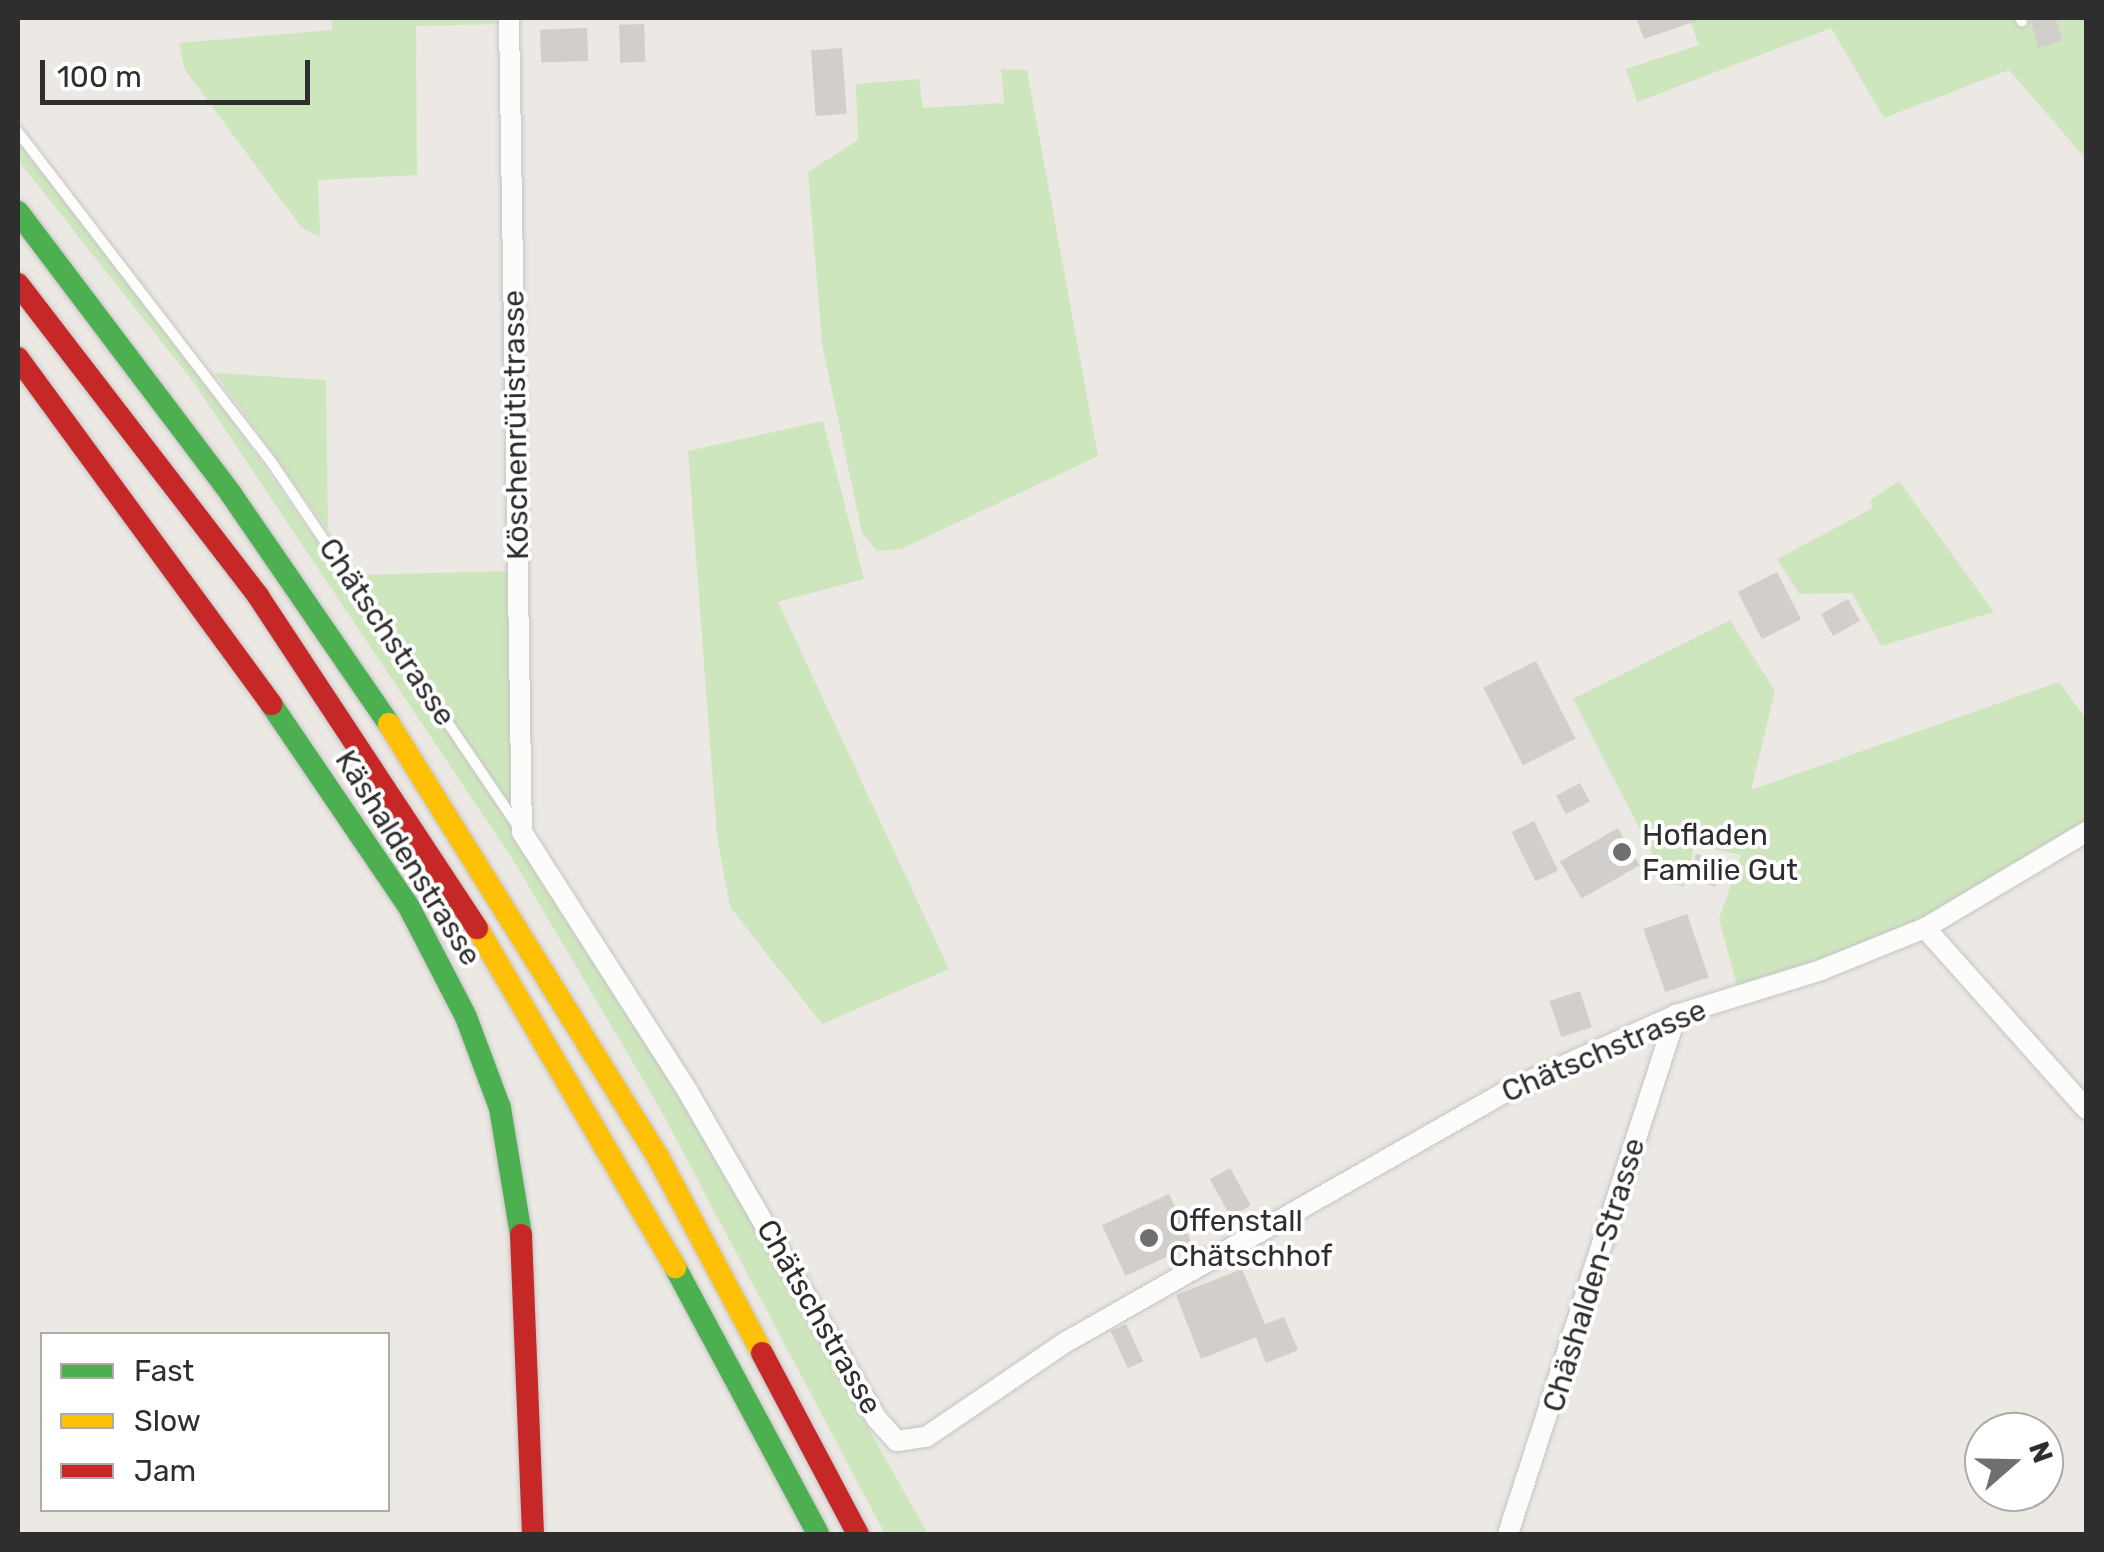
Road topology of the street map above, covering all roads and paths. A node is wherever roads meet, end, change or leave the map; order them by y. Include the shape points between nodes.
1 (509, 18) edge
2 (18, 132) edge
3 (18, 212) edge
4 (18, 284) edge
5 (18, 358) edge
6 (522, 832) junction
7 (2086, 832) edge
8 (1925, 928) junction
9 (1676, 1015) junction
10 (2086, 1109) edge
11 (532, 1534) edge
12 (818, 1534) edge
13 (858, 1534) edge
14 (1508, 1534) edge

1 - 6 street, Köschenrütistrasse
2 - 6 lane, Chätschstrasse via 264,453
3 - 13 main road via 288,574 485,870 658,1157
4 - 12 main road via 235,564 423,839 626,1175
5 - 11 main road, Käshaldenstrasse via 348,811 409,907 466,1017 500,1108 520,1202
6 - 9 street, Chätschstrasse via 688,1092 886,1433 906,1443 926,1437 1168,1281 1490,1100
7 - 8 street, Chätschstrasse
8 - 9 street, Chätschstrasse via 1821,970
8 - 10 street
9 - 14 street, Chäshalden-Strasse

